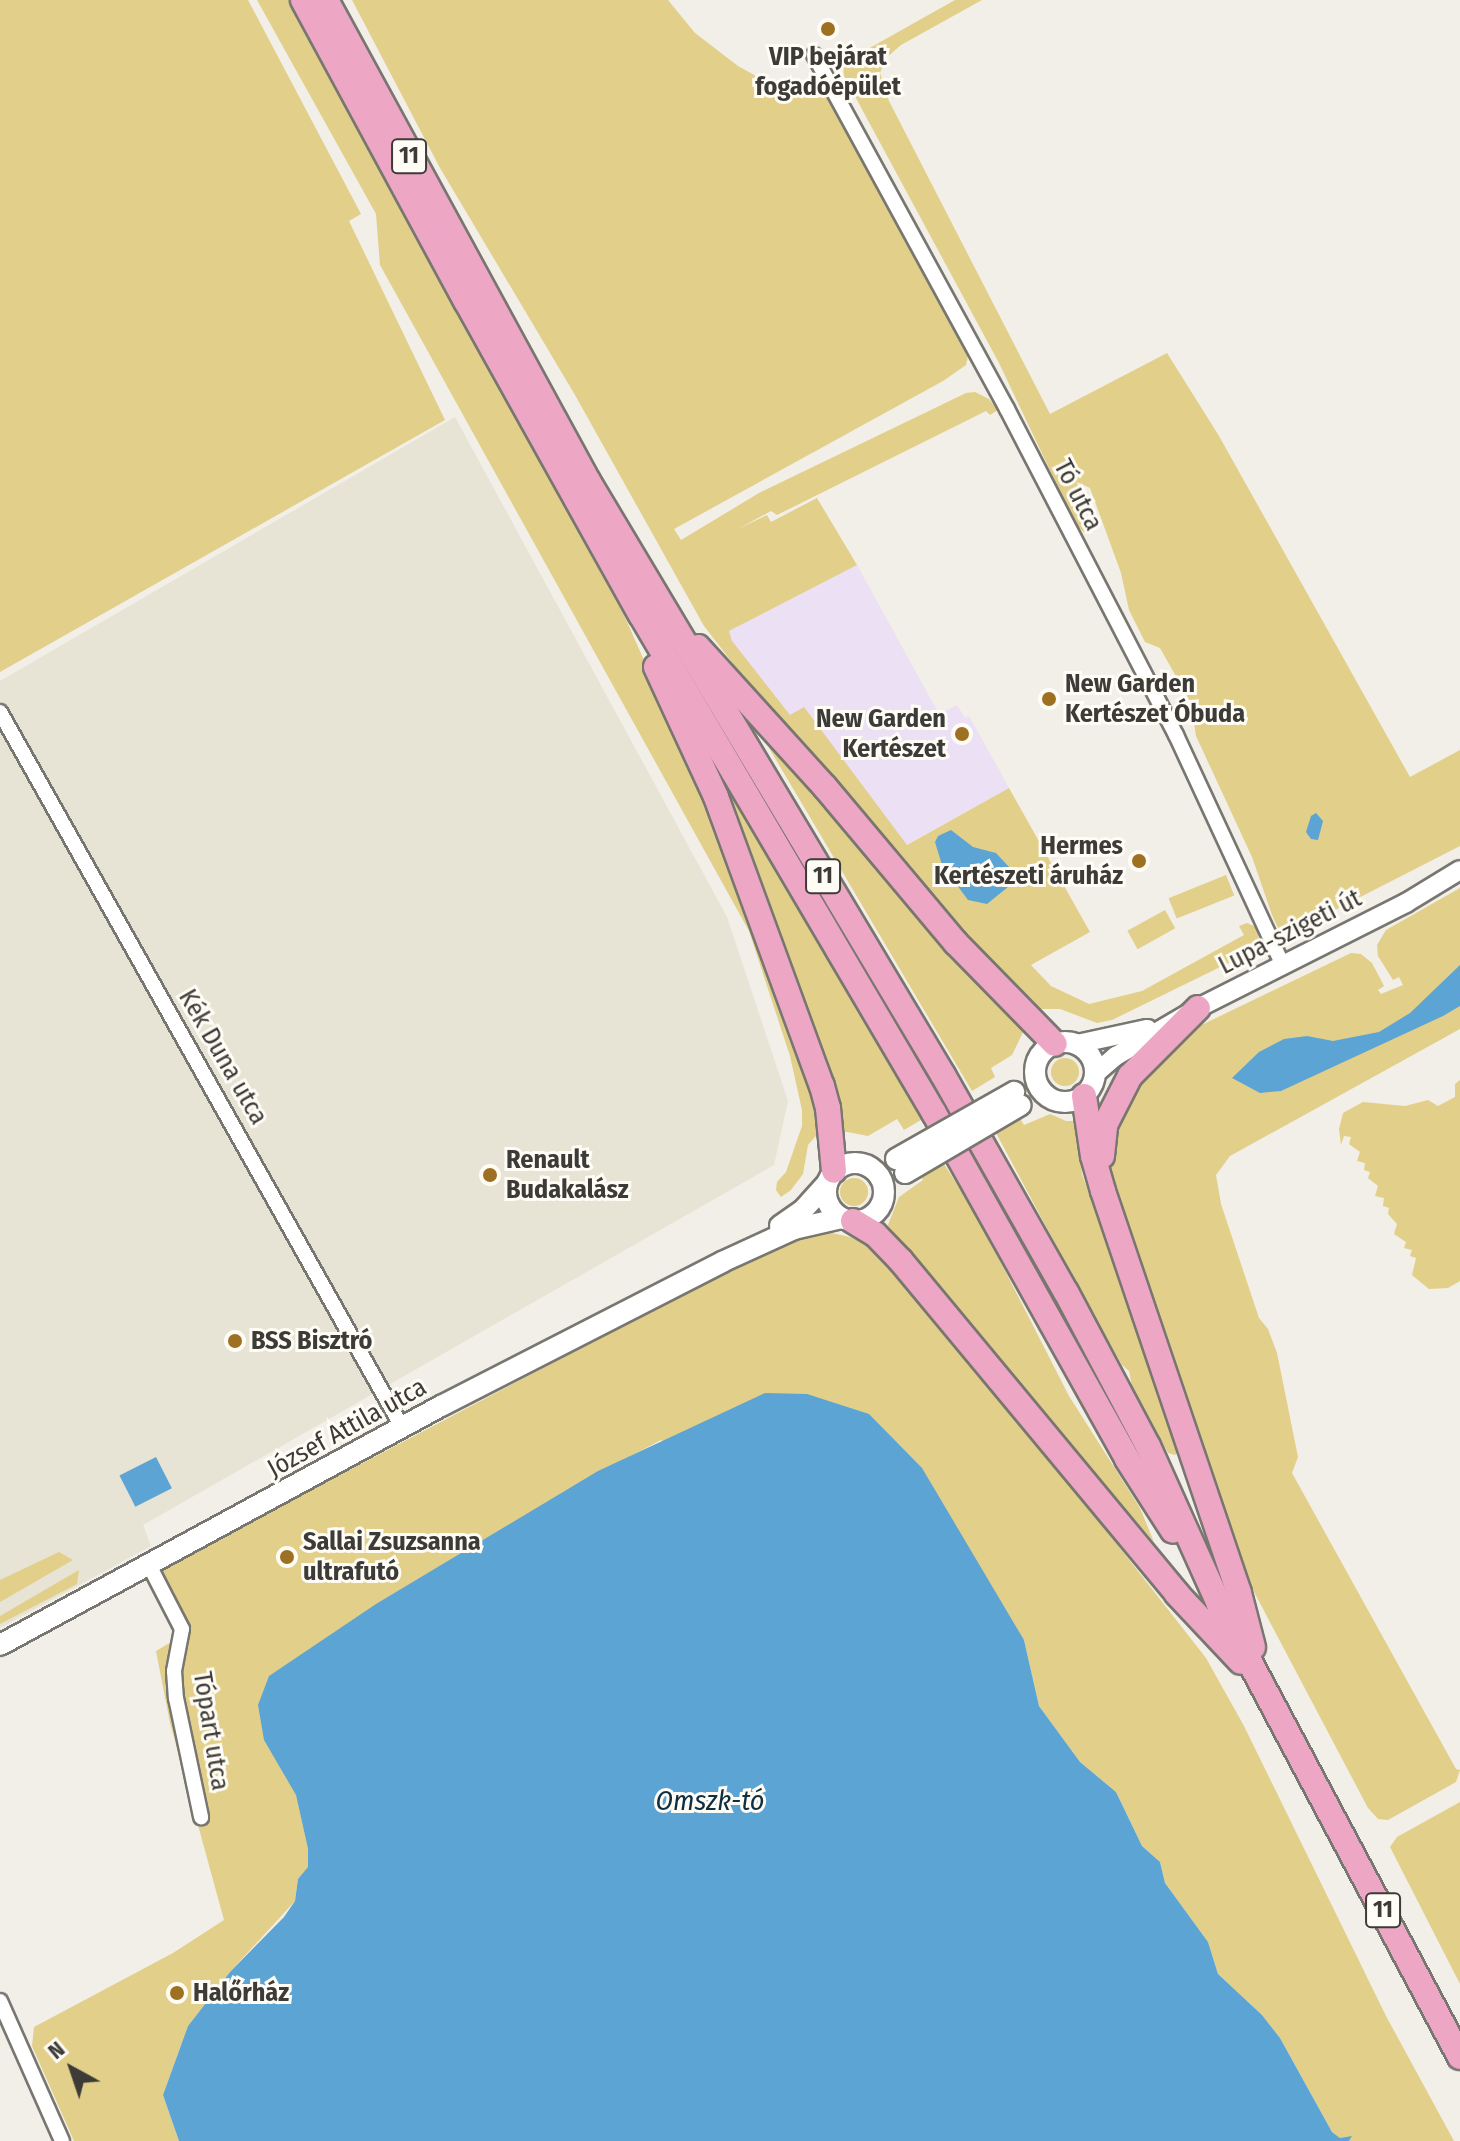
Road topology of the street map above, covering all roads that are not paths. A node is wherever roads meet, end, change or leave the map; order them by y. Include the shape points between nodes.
1 (303, 0) edge
2 (326, 0) edge
3 (814, 55) dead end
4 (652, 612) junction
5 (0, 712) edge
6 (1460, 870) edge
7 (1460, 881) edge
8 (1406, 903) junction
9 (1283, 965) junction
10 (1198, 1008) junction
11 (1066, 1044) junction
12 (1035, 1073) junction
13 (1095, 1074) junction
14 (1048, 1096) junction
15 (1084, 1096) junction
16 (1018, 1099) junction
17 (870, 1166) junction
18 (900, 1166) junction
19 (830, 1177) junction
20 (1103, 1191) junction
21 (884, 1193) junction
22 (848, 1220) junction
23 (722, 1262) junction
24 (402, 1427) junction
25 (149, 1565) junction
26 (0, 1645) edge
27 (1262, 1685) junction
28 (201, 1817) dead end
29 (0, 2001) edge
30 (1460, 2057) edge
31 (62, 2141) edge

1 - 4 main road, 11 via 458,287
2 - 4 main road, 11
3 - 9 street, Tó utca via 1007,409 1176,735
4 - 11 main road via 825,787 956,943
4 - 19 main road via 652,659 716,797 822,1086 828,1108
4 - 27 main road, 11 via 1127,1459 1219,1604
5 - 24 street, Kék Duna utca
6 - 8 street, Lupa-szigeti út
7 - 8 street, Lupa-szigeti út
8 - 9 street, Lupa-szigeti út
9 - 10 street, Lupa-szigeti út
10 - 11 street, Lupa-szigeti út via 1119,1038
10 - 13 street, Lupa-szigeti út
10 - 20 main road via 1130,1076 1105,1125
11 - 12 main road via 1040,1055
11 - 13 main road via 1092,1058
12 - 14 main road
12 - 16 main road
13 - 15 main road
14 - 15 main road via 1066,1102
14 - 16 main road
15 - 20 main road
16 - 18 main road, bridge
17 - 18 main road
17 - 19 main road via 851,1163
17 - 21 main road via 881,1178
18 - 21 main road
19 - 22 main road via 827,1203
19 - 23 main road, József Attila utca via 803,1210
20 - 27 main road via 1239,1593
21 - 22 main road via 871,1216
22 - 23 main road, József Attila utca via 794,1229
22 - 27 main road via 875,1234 901,1261 1177,1594
23 - 24 main road, József Attila utca
24 - 25 main road, József Attila utca
25 - 26 main road, József Attila utca
25 - 28 street, Tópart utca via 182,1629 174,1671 176,1698
27 - 30 main road, 11
29 - 31 street

